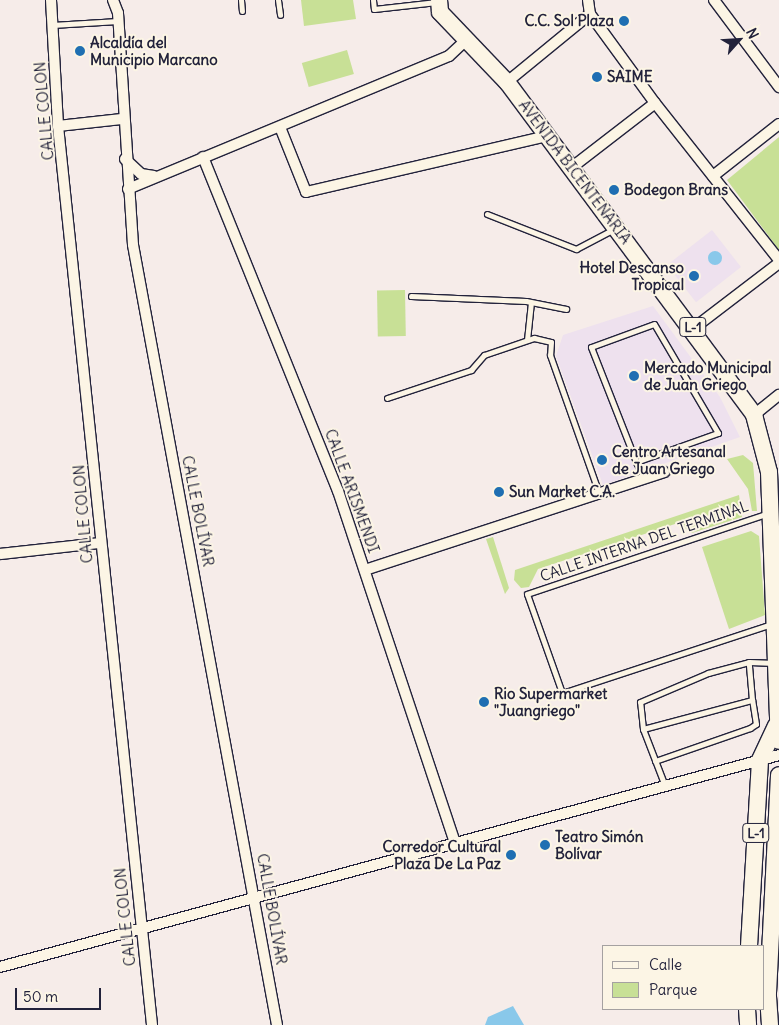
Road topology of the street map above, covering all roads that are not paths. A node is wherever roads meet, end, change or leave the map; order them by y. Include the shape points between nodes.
1 (51, 0) edge
2 (113, 0) edge
3 (241, 0) edge
4 (278, 0) edge
5 (373, 0) edge
6 (588, 0) edge
7 (714, 0) edge
8 (439, 1) edge
9 (242, 11) dead end
10 (590, 14) junction
11 (280, 15) dead end
12 (118, 21) junction
13 (52, 24) junction
14 (464, 42) junction
15 (507, 82) junction
16 (779, 87) edge
17 (655, 103) junction
18 (122, 119) junction
19 (779, 124) edge
20 (58, 126) junction
21 (280, 127) junction
22 (546, 136) junction
23 (203, 157) junction
24 (125, 159) junction
25 (571, 168) junction
26 (154, 176) junction
27 (713, 176) junction
28 (128, 189) junction
29 (487, 214) dead end
30 (616, 227) junction
31 (779, 262) edge
32 (411, 296) dead end
33 (531, 303) junction
34 (566, 309) dead end
35 (694, 328) junction
36 (527, 340) junction
37 (779, 395) edge
38 (387, 398) dead end
39 (754, 414) junction
40 (636, 462) junction
41 (664, 472) dead end
42 (644, 479) junction
43 (599, 493) junction
44 (774, 521) edge
45 (100, 543) junction
46 (0, 554) edge
47 (365, 570) junction
48 (778, 631) edge
49 (749, 662) junction
50 (778, 664) junction
51 (752, 700) junction
52 (777, 723) junction
53 (643, 728) junction
54 (779, 741) edge
55 (779, 755) edge
56 (760, 760) junction
57 (655, 761) junction
58 (779, 775) edge
59 (665, 786) junction
60 (455, 842) junction
61 (255, 896) junction
62 (141, 928) junction
63 (750, 945) edge
64 (0, 967) edge
65 (747, 1010) edge
66 (152, 1025) edge
67 (277, 1025) edge
68 (748, 1025) edge
69 (770, 1025) edge

1 - 13 street, CALLE COLON
2 - 12 street, CALLE BOLÍVAR
3 - 9 lane
4 - 11 lane
5 - 8 lane via 374,9
6 - 10 street
7 - 16 street
8 - 14 main road, AVENIDA BICENTENARIA / L-1 via 440,12
10 - 15 street
10 - 17 street
12 - 13 lane
12 - 18 street, CALLE BOLÍVAR
13 - 20 street, CALLE COLON
14 - 15 main road, AVENIDA BICENTENARIA / L-1
14 - 21 street via 449,56
15 - 22 main road, AVENIDA BICENTENARIA / L-1
17 - 25 street
17 - 27 street
18 - 20 street
18 - 24 street, CALLE BOLÍVAR
19 - 27 street
20 - 45 street, CALLE COLON
21 - 22 street via 306,192
21 - 23 street
22 - 25 main road, AVENIDA BICENTENARIA / L-1
23 - 26 street
23 - 47 street, CALLE ARISMENDI via 338,490
24 - 26 street via 141,174
24 - 28 street, CALLE BOLÍVAR
25 - 30 main road, AVENIDA BICENTENARIA / L-1
26 - 28 street
27 - 31 street
28 - 61 street, CALLE BOLÍVAR via 154,359
29 - 30 lane via 576,249
30 - 35 main road, AVENIDA BICENTENARIA / L-1
31 - 35 street
32 - 33 lane
33 - 34 lane
33 - 36 lane
35 - 39 main road, AVENIDA BICENTENARIA / L-1
36 - 38 lane via 484,355 470,370
36 - 43 lane via 551,342 550,355
37 - 39 street
39 - 44 main road, AVENIDA BICENTENARIA / L-1 via 769,472
40 - 40 lane via 590,347 654,324 718,433
40 - 42 lane
41 - 42 street
42 - 43 street
43 - 47 street
44 - 48 main road, AVENIDA BICENTENARIA / L-1
44 - 48 lane, CALLE INTERNA DEL TERMINAL via 527,594 562,693
45 - 46 street
45 - 62 street, CALLE COLON
47 - 60 street, CALLE ARISMENDI
48 - 50 main road, AVENIDA BICENTENARIA / L-1
49 - 50 lane
49 - 51 lane
49 - 53 lane via 640,702
50 - 52 main road, AVENIDA BICENTENARIA / L-1
51 - 53 lane
51 - 57 lane via 756,724 750,728
52 - 54 main road, AVENIDA BICENTENARIA / L-1
52 - 56 main road, AVENIDA BICENTENARIA / L-1
53 - 57 lane
55 - 56 street
56 - 59 street
56 - 63 main road, AVENIDA BICENTENARIA / L-1
57 - 59 lane
58 - 69 main road, L-1
59 - 60 street
60 - 61 street
61 - 62 street
61 - 67 street, CALLE BOLÍVAR
62 - 64 street
62 - 66 street, CALLE COLON
65 - 68 main road

